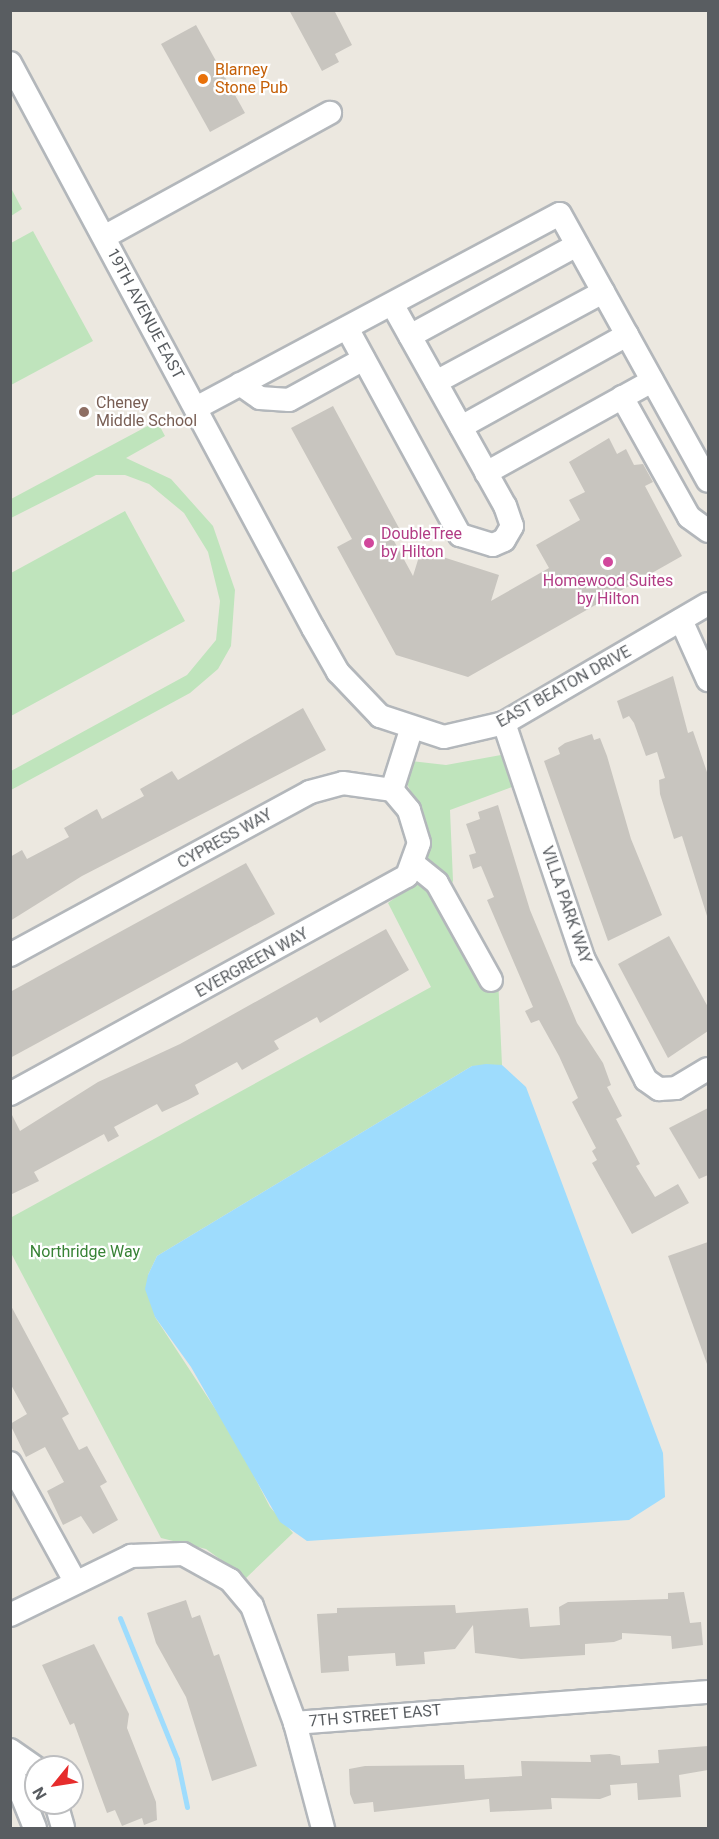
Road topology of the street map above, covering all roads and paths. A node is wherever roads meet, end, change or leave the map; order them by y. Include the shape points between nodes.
1 (10, 63) edge
2 (330, 113) dead end
3 (104, 237) junction
4 (577, 246) junction
5 (603, 292) junction
6 (392, 304) junction
7 (347, 328) junction
8 (627, 335) junction
9 (410, 336) junction
10 (364, 359) junction
11 (652, 381) junction
12 (436, 382) junction
13 (240, 384) junction
14 (622, 397) junction
15 (196, 408) junction
16 (461, 427) junction
17 (486, 473) junction
18 (708, 481) edge
19 (708, 531) edge
20 (708, 604) edge
21 (681, 620) junction
22 (313, 628) joint
23 (708, 680) edge
24 (504, 723) junction
25 (411, 730) junction
26 (392, 790) junction
27 (415, 866) junction
28 (10, 955) edge
29 (491, 980) dead end
30 (708, 1069) edge
31 (10, 1094) edge
32 (10, 1464) edge
33 (75, 1581) junction
34 (10, 1615) edge
35 (708, 1692) edge
36 (296, 1723) junction
37 (10, 1749) edge
38 (24, 1759) edge
39 (10, 1766) edge
40 (35, 1828) edge
41 (323, 1828) edge

1 - 3 street, 19TH AVENUE EAST
2 - 3 street
3 - 15 street, 19TH AVENUE EAST
4 - 5 street
4 - 6 street via 560,214
4 - 9 street
5 - 8 street
5 - 12 street
6 - 7 street
6 - 9 street
7 - 10 street
7 - 13 street
8 - 11 street
8 - 16 street
9 - 12 street
10 - 13 street via 289,400 260,398
10 - 17 street via 450,521 460,535 493,544 512,526
11 - 14 street
11 - 18 street
12 - 16 street
13 - 15 street
14 - 17 street
14 - 19 street via 689,516
15 - 22 street, 19TH AVENUE EAST
16 - 17 street
20 - 21 street, EAST BEATON DRIVE
21 - 23 street
21 - 24 street, EAST BEATON DRIVE
22 - 25 street, EAST BEATON DRIVE via 358,698
24 - 25 street, EAST BEATON DRIVE via 444,737
24 - 30 street, VILLA PARK WAY via 583,958 646,1080 659,1089 676,1088
25 - 26 street
26 - 27 street via 416,826
26 - 28 street, CYPRESS WAY via 343,783 317,789
27 - 29 street via 438,883
27 - 31 street, EVERGREEN WAY via 393,886
32 - 33 street
33 - 34 street, 7TH STREET EAST
33 - 36 street, 7TH STREET EAST via 130,1556 154,1552 183,1554 210,1566 252,1606
35 - 36 street, 7TH STREET EAST
36 - 41 street
37 - 38 street
39 - 40 street

